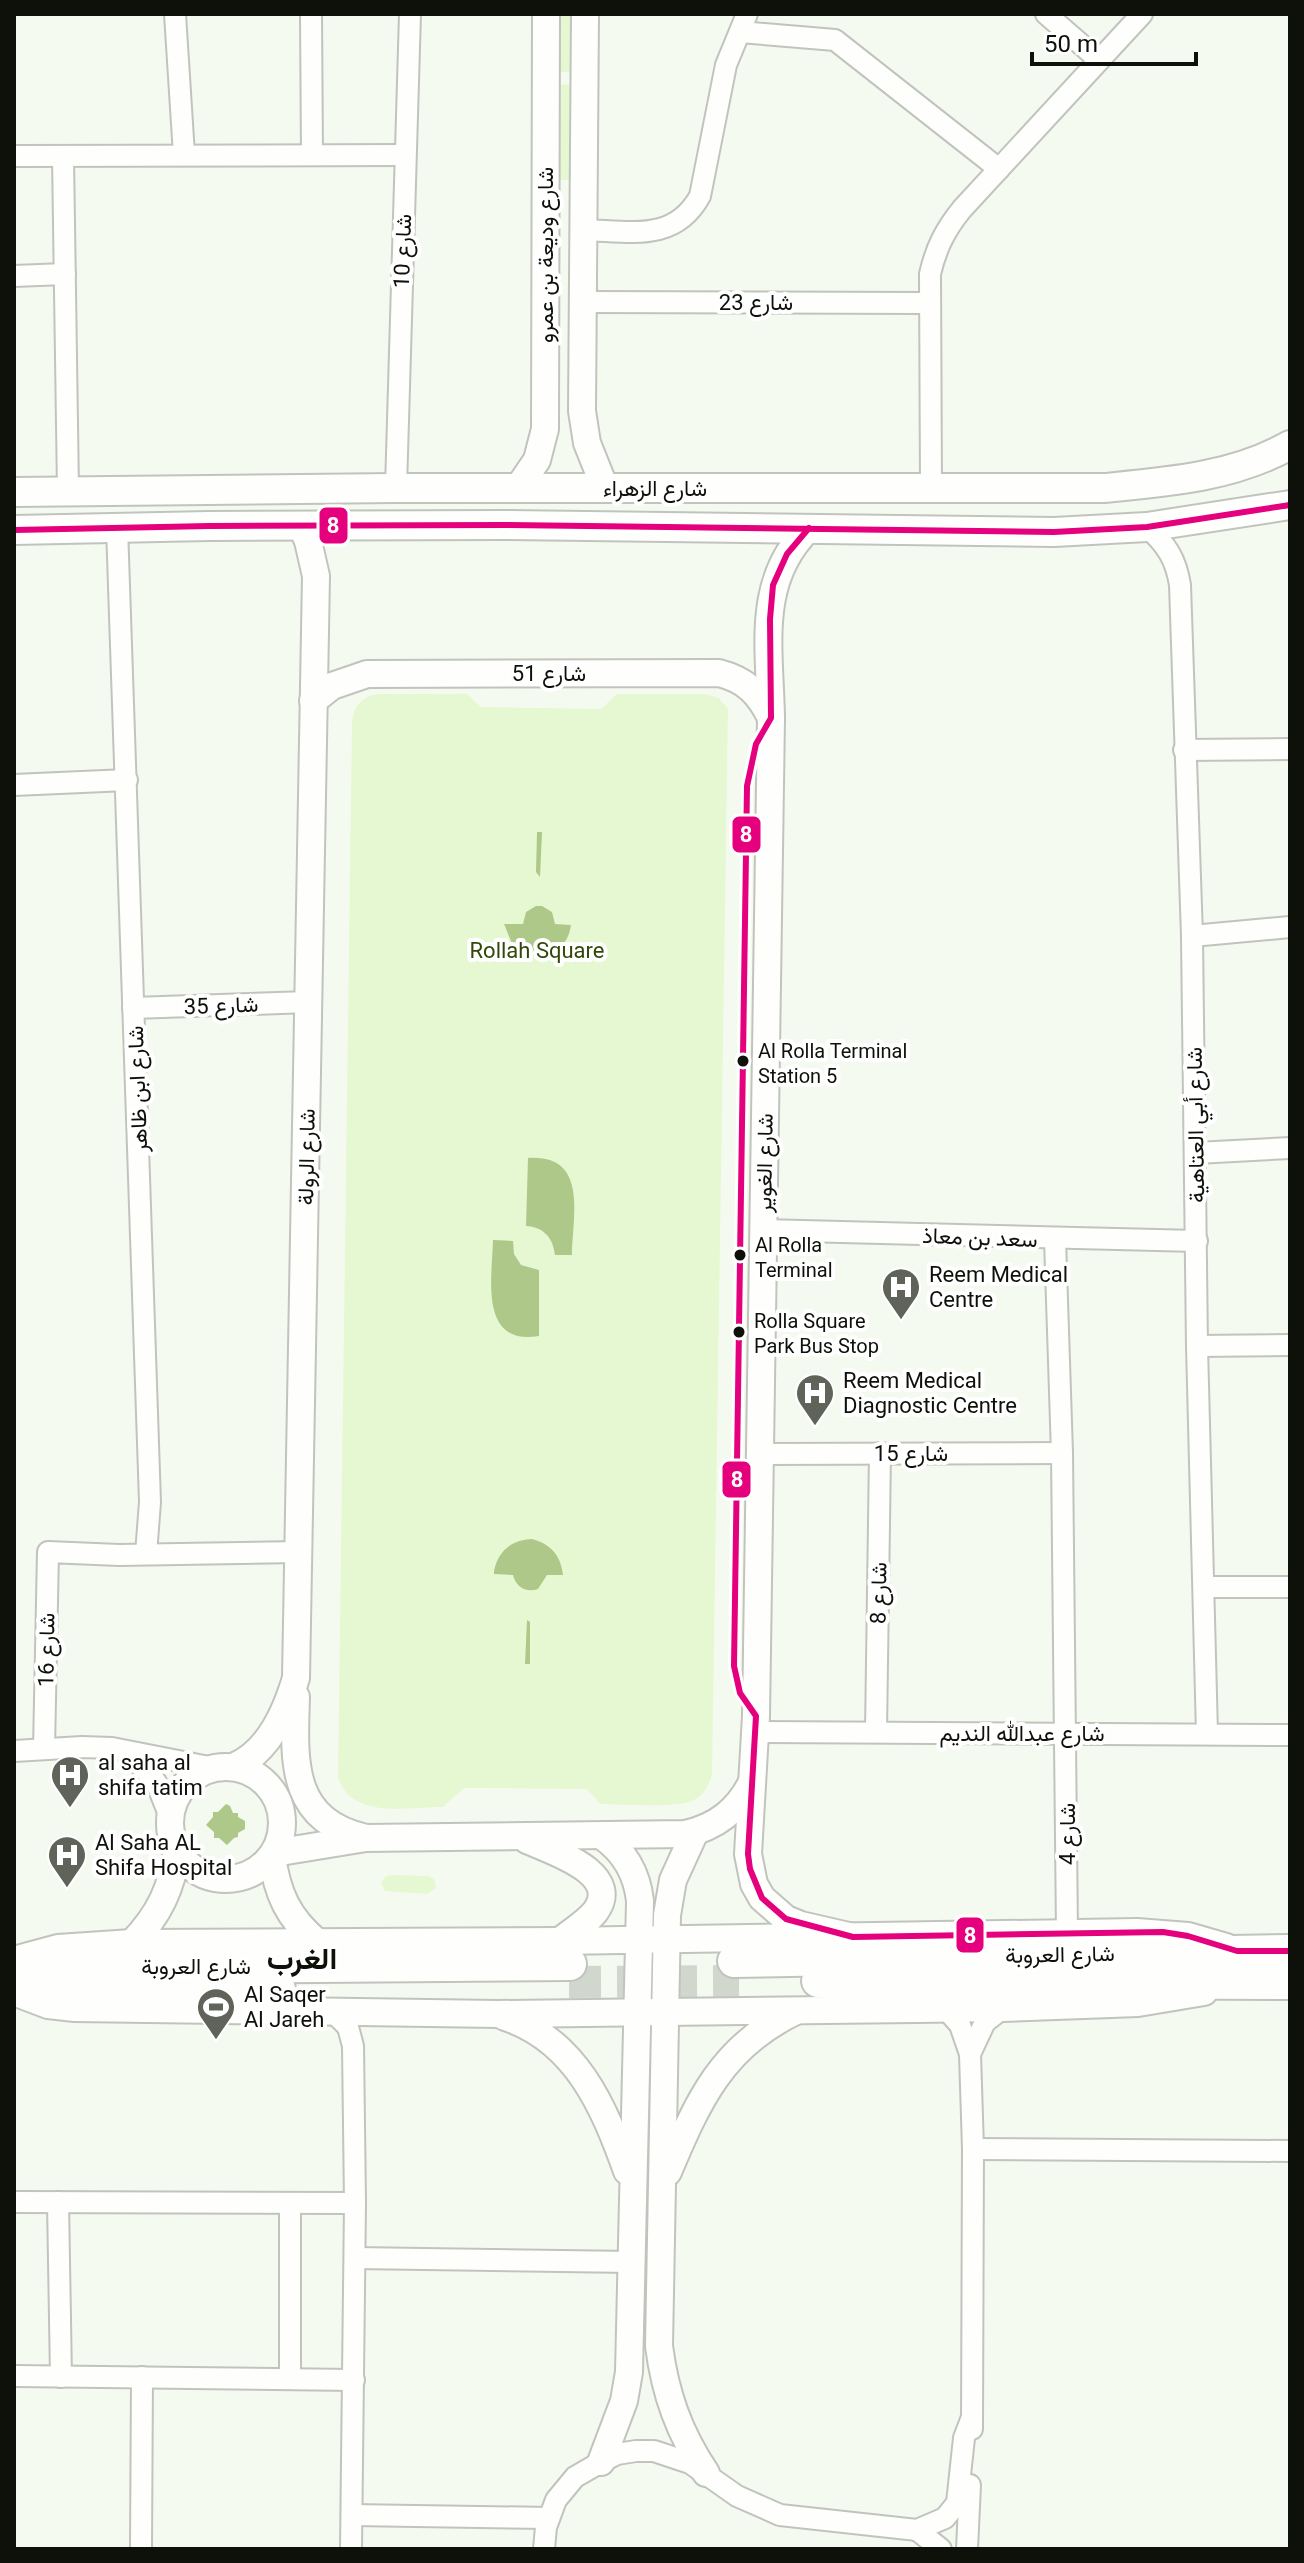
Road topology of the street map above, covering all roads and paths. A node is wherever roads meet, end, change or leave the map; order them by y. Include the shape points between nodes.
1 (175, 14) edge
2 (311, 14) edge
3 (410, 14) edge
4 (546, 14) edge
5 (585, 14) edge
6 (1046, 14) edge
7 (1142, 14) edge
8 (744, 23) edge
9 (1099, 60) junction
10 (184, 155) junction
11 (312, 155) junction
12 (405, 155) junction
13 (14, 156) edge
14 (63, 156) junction
15 (999, 169) junction
16 (545, 222) junction
17 (583, 230) junction
18 (65, 274) junction
19 (14, 276) edge
20 (583, 302) junction
21 (929, 303) junction
22 (583, 358) junction
23 (1290, 445) edge
24 (396, 488) junction
25 (518, 488) junction
26 (614, 488) junction
27 (931, 488) junction
28 (68, 491) junction
29 (14, 492) edge
30 (1290, 505) edge
31 (1223, 516) junction
32 (301, 525) junction
33 (507, 525) junction
34 (1290, 526) edge
35 (117, 527) junction
36 (1147, 527) junction
37 (809, 528) junction
38 (14, 530) edge
39 (313, 701) junction
40 (771, 718) junction
41 (1290, 749) edge
42 (1184, 750) junction
43 (127, 780) junction
44 (14, 785) edge
45 (1290, 927) edge
46 (1192, 936) junction
47 (309, 1002) junction
48 (133, 1008) junction
49 (1290, 1148) edge
50 (1196, 1153) junction
51 (763, 1230) junction
52 (1055, 1239) junction
53 (1197, 1241) junction
54 (1290, 1345) edge
55 (1197, 1346) junction
56 (880, 1453) junction
57 (1062, 1453) junction
58 (760, 1454) junction
59 (300, 1552) junction
60 (146, 1554) junction
61 (1204, 1587) junction
62 (1290, 1587) edge
63 (296, 1678) junction
64 (755, 1732) junction
65 (876, 1732) junction
66 (1067, 1734) junction
67 (1207, 1734) junction
68 (1290, 1735) edge
69 (44, 1749) junction
70 (14, 1751) edge
71 (126, 1751) junction
72 (224, 1767) junction
73 (752, 1782) junction
74 (170, 1817) junction
75 (695, 1832) junction
76 (520, 1836) junction
77 (602, 1836) junction
78 (366, 1838) junction
79 (177, 1850) junction
80 (273, 1854) junction
81 (1067, 1933) junction
82 (853, 1937) junction
83 (667, 1939) junction
84 (639, 1940) junction
85 (317, 1942) junction
86 (132, 1943) junction
87 (1237, 1951) junction
88 (1290, 1951) edge
89 (566, 1962) junction
90 (14, 1963) edge
91 (1238, 1982) junction
92 (1290, 1983) edge
93 (14, 1990) edge
94 (945, 2008) junction
95 (1003, 2008) junction
96 (799, 2010) junction
97 (666, 2011) junction
98 (637, 2012) junction
99 (334, 2013) junction
100 (498, 2014) junction
101 (970, 2054) junction
102 (973, 2149) junction
103 (1290, 2151) edge
104 (632, 2186) junction
105 (662, 2187) junction
106 (14, 2202) edge
107 (58, 2202) junction
108 (355, 2203) junction
109 (290, 2204) junction
110 (355, 2258) junction
111 (631, 2262) junction
112 (14, 2376) edge
113 (61, 2377) junction
114 (142, 2377) junction
115 (290, 2379) junction
116 (354, 2380) junction
117 (972, 2417) junction
118 (601, 2462) junction
119 (706, 2473) junction
120 (549, 2518) junction
121 (917, 2530) junction
122 (352, 2532) edge
123 (141, 2549) edge
124 (544, 2549) edge
125 (941, 2549) edge
126 (967, 2549) edge

1 - 10 street
2 - 11 street
3 - 12 street, شارع 10
4 - 16 street, شارع وديعة بن عمرو
5 - 17 street, شارع وديعة بن عمرو
6 - 9 street
7 - 9 street
8 - 15 street via 835,40
8 - 17 street via 726,65 700,196 692,210 665,228
9 - 15 street
10 - 11 street
10 - 14 street
11 - 12 street
12 - 24 street, شارع 10
13 - 14 street
14 - 18 street
15 - 21 street via 947,228 930,274
16 - 22 street via 560,277 561,342 571,356
16 - 25 street, شارع وديعة بن عمرو via 545,429 537,460
17 - 20 street, شارع وديعة بن عمرو
18 - 19 street
18 - 28 street
20 - 21 street, شارع 23
20 - 22 street, شارع وديعة بن عمرو
21 - 27 street
22 - 26 street, شارع وديعة بن عمرو via 584,427 592,459
23 - 27 main road, شارع الزهراء via 1235,469 1153,483
24 - 25 main road, شارع الزهراء
24 - 28 main road, شارع الزهراء
25 - 26 main road, شارع الزهراء
26 - 27 main road, شارع الزهراء
26 - 33 main road via 622,500 611,509 543,513
28 - 29 main road, شارع الزهراء
30 - 31 main road, شارع الزهراء
31 - 34 main road
31 - 36 main road, شارع الزهراء
32 - 33 main road, شارع الزهراء
32 - 35 main road, شارع الزهراء
32 - 39 street, شارع الرولة via 316,576
33 - 37 main road, شارع الزهراء
35 - 38 main road, شارع الزهراء
35 - 43 street, شارع ابن ظاهر
36 - 37 main road, شارع الزهراء via 1054,532
36 - 42 street, شارع أبي العتاهية via 1178,568
37 - 40 street, شارع الغوير via 787,554 773,585
39 - 40 street, شارع 51 via 343,680 367,674 719,673 752,687
39 - 47 street, شارع الرولة
40 - 51 street, شارع الغوير via 757,872 754,1133
41 - 42 street
42 - 46 street, شارع أبي العتاهية
43 - 44 street
43 - 48 street, شارع ابن ظاهر
45 - 46 street
46 - 50 street, شارع أبي العتاهية
47 - 48 street, شارع 35
47 - 59 street, شارع الرولة
48 - 60 street, شارع ابن ظاهر via 150,1513
49 - 50 street
50 - 53 street, شارع أبي العتاهية
51 - 52 street, سعد بن معاذ
51 - 58 street, شارع الغوير via 752,1268 750,1418
52 - 53 street, سعد بن معاذ
52 - 57 street, شارع 4
53 - 55 street, شارع أبي العتاهية
54 - 55 street
55 - 61 street, شارع أبي العتاهية
56 - 57 street, شارع 15
56 - 58 street, شارع 15
56 - 65 street, شارع 8
57 - 66 street, شارع 4
58 - 64 street, شارع الغوير via 747,1553
59 - 60 street
59 - 63 street, شارع الرولة
60 - 69 street, شارع 16 via 48,1552
61 - 62 street
61 - 67 street, شارع أبي العتاهية
63 - 72 street, شارع الرولة via 269,1737 247,1762
63 - 78 street via 294,1755 300,1784 325,1820
64 - 65 street, شارع عبدالله النديم
64 - 73 street, شارع الغوير
65 - 66 street, شارع عبدالله النديم
66 - 67 street, شارع عبدالله النديم
66 - 81 street, شارع 4
67 - 68 street, شارع عبدالله النديم
69 - 70 street
69 - 71 street
71 - 72 street
71 - 74 street via 156,1782
72 - 74 street via 189,1780
72 - 80 street via 249,1771 273,1792 282,1822
73 - 75 street via 735,1808
73 - 82 street, شارع الغوير via 748,1854 762,1898 786,1919
74 - 79 street
75 - 77 street
75 - 83 street via 673,1880
76 - 77 street
76 - 78 street
76 - 89 street via 582,1865 600,1886 599,1904
77 - 84 street via 635,1875
78 - 80 street
79 - 80 street via 200,1872 231,1879 261,1867
79 - 86 street via 167,1894
80 - 85 street via 281,1898 302,1930
81 - 82 street
81 - 87 street via 1163,1932
82 - 83 street
83 - 84 street
83 - 97 street
84 - 89 street
84 - 98 street
85 - 86 street
85 - 89 street
86 - 90 street via 58,1948
87 - 88 main road, شارع العروبة
87 - 91 main road, شارع العروبة via 736,1971
89 - 90 main road, شارع العروبة via 195,1967
89 - 93 main road, شارع العروبة via 290,1989
91 - 92 main road, شارع العروبة
91 - 95 street via 1138,2003
93 - 99 street via 61,2007
94 - 95 street
94 - 96 street
94 - 101 street via 960,2025
95 - 101 street via 985,2022
96 - 97 street
96 - 105 street via 758,2033 723,2065 696,2106
97 - 98 street
97 - 105 street
98 - 100 street
98 - 104 street
99 - 100 street
99 - 108 street via 348,2027 353,2046
100 - 104 street via 539,2032 578,2070 608,2119
101 - 102 street
102 - 103 street
102 - 117 street
104 - 111 street
105 - 119 street via 662,2373 678,2425
106 - 107 street
107 - 109 street
107 - 113 street
108 - 109 street
108 - 110 street
109 - 115 street
110 - 111 street
110 - 116 street
111 - 118 street via 629,2372
112 - 113 street
113 - 114 street
114 - 115 street
114 - 123 street
115 - 116 street
116 - 122 street
117 - 121 street via 964,2438 957,2503 945,2518
117 - 126 street
118 - 119 street via 617,2454 654,2451
118 - 120 street via 575,2477
119 - 121 street via 751,2504 780,2515
120 - 122 street
120 - 124 street
121 - 125 street

